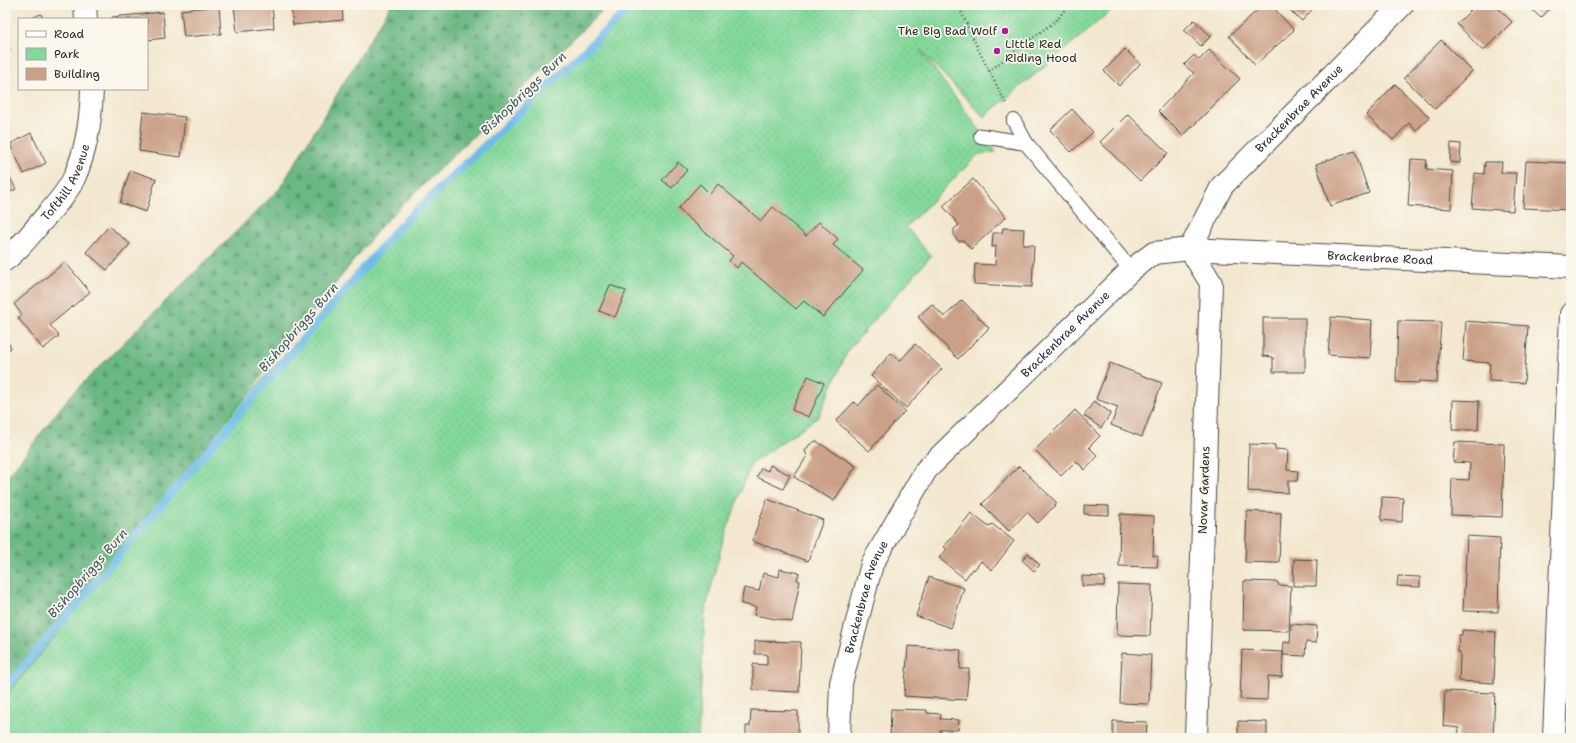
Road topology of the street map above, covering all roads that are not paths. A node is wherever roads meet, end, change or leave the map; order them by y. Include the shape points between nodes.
1 (85, 5) edge
2 (1402, 5) edge
3 (86, 18) edge
4 (92, 90) edge
5 (1014, 121) road end
6 (981, 136) dead end
7 (1026, 143) junction
8 (1190, 249) junction
9 (5, 260) edge
10 (1571, 267) edge
11 (1131, 270) junction
12 (1571, 314) edge
13 (839, 738) edge
14 (1196, 738) edge
15 (1554, 738) edge

1 - 3 street
2 - 8 street, Brackenbrae Avenue via 1222,186
4 - 9 street, Tofthill Avenue via 91,117 74,179 35,230
5 - 7 lane
6 - 7 lane
7 - 11 lane
8 - 10 street, Brackenbrae Road
8 - 11 street, Brackenbrae Avenue via 1154,253
8 - 14 street, Novar Gardens via 1211,283
11 - 13 street, Brackenbrae Avenue via 926,470 872,564 841,683
12 - 15 street

